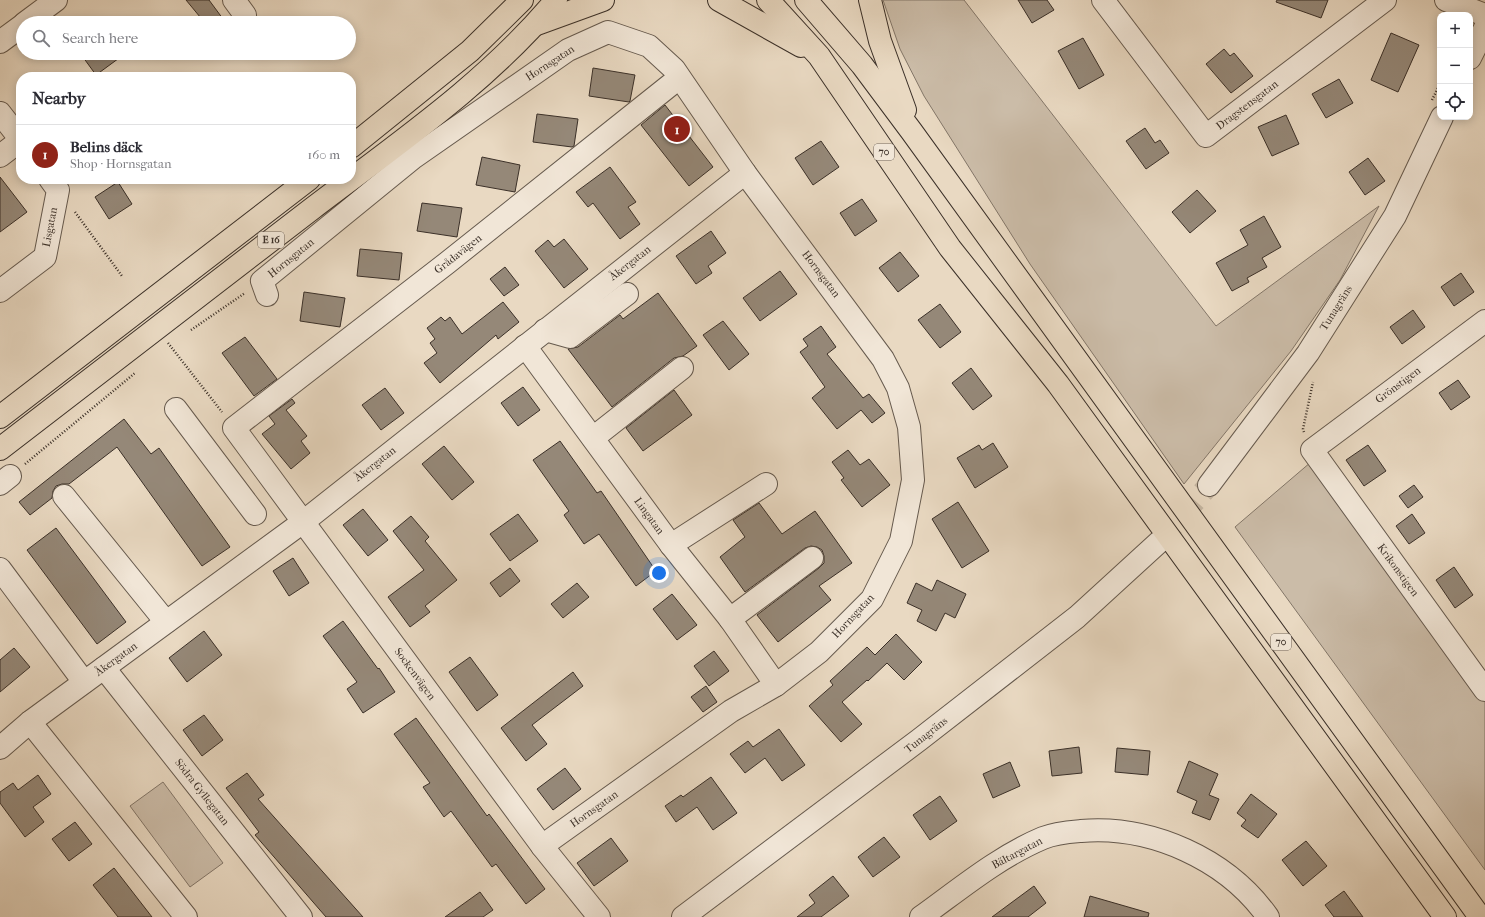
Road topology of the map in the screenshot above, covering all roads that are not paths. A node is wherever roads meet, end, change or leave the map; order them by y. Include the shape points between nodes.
1 (56, 0) edge
2 (522, 0) edge
3 (556, 0) edge
4 (602, 0) edge
5 (719, 0) edge
6 (768, 0) edge
7 (806, 0) edge
8 (870, 0) edge
9 (1103, 0) edge
10 (1385, 0) edge
11 (1446, 0) edge
12 (1485, 15) edge
13 (35, 16) edge
14 (536, 25) junction
15 (1485, 28) edge
16 (16, 30) edge
17 (0, 42) edge
18 (1473, 52) edge
19 (819, 56) junction
20 (679, 78) junction
21 (0, 113) edge
22 (1441, 120) edge
23 (912, 132) junction
24 (16, 134) edge
25 (356, 142) edge
26 (16, 144) edge
27 (0, 156) edge
28 (745, 173) junction
29 (356, 176) edge
30 (54, 184) edge
31 (303, 184) edge
32 (345, 184) edge
33 (264, 288) road end
34 (0, 291) edge
35 (627, 294) dead end
36 (1485, 321) edge
37 (545, 330) junction
38 (524, 346) junction
39 (682, 368) dead end
40 (176, 409) dead end
41 (0, 417) edge
42 (234, 428) joint
43 (592, 438) junction
44 (0, 449) edge
45 (1312, 450) joint
46 (766, 484) dead end
47 (1209, 485) tunnel mouth
48 (64, 496) dead end
49 (255, 514) dead end
50 (303, 522) junction
51 (1159, 542) tunnel mouth
52 (671, 546) junction
53 (812, 558) dead end
54 (0, 569) edge
55 (730, 619) junction
56 (166, 622) junction
57 (104, 668) junction
58 (84, 682) junction
59 (776, 685) junction
60 (1485, 690) edge
61 (30, 722) junction
62 (0, 748) edge
63 (542, 846) junction
64 (186, 917) edge
65 (301, 917) edge
66 (599, 917) edge
67 (683, 917) edge
68 (921, 917) edge
69 (1268, 917) edge
70 (1445, 917) edge
71 (1480, 917) edge

1 - 13 street
2 - 25 highway via 470,51
3 - 14 highway, E 16
4 - 14 highway
5 - 19 highway, 70
6 - 19 highway, 70
7 - 23 highway, 70 via 862,65
8 - 23 highway via 880,41
9 - 10 street, Dragstensgatan via 1206,136
11 - 12 street
14 - 29 highway, E 16 via 489,69
15 - 18 street
16 - 17 street
19 - 70 highway, 70 via 950,248 1058,384
20 - 28 street, Hornsgatan
20 - 33 street, Hornsgatan via 674,69 649,46 608,32 568,50 413,158
20 - 42 street, Grådavägen
21 - 24 street
22 - 47 street, Tunagräns via 1395,216 1308,353
23 - 71 highway, 70
26 - 27 street
28 - 37 street, Åkergatan
28 - 59 street, Hornsgatan via 883,359 898,388 909,427 913,480 901,541 872,599 819,652
30 - 34 street, Lisgatan via 45,257
31 - 41 highway, E 16
32 - 44 highway, E 16
35 - 37 street via 570,337
36 - 45 street, Grönstigen
37 - 38 street, Åkergatan
38 - 43 street, Lingatan
38 - 50 street, Åkergatan
39 - 43 street
40 - 49 street
42 - 50 street, Sockenvägen
43 - 52 street, Lingatan
45 - 60 street, Krikonstigen
46 - 52 street
48 - 56 street
50 - 56 street, Åkergatan
50 - 63 street, Sockenvägen
51 - 67 street, Tunagräns via 1071,622 913,745
52 - 55 street, Lingatan
53 - 55 street
54 - 58 street
55 - 59 street, Lingatan
56 - 57 street, Åkergatan
57 - 58 street, Åkergatan
57 - 65 street, Södra Gyllegatan
58 - 61 street, Åkergatan
59 - 63 street, Hornsgatan via 731,712
61 - 62 street, Åkergatan
61 - 64 street
63 - 66 street, Sockenvägen
68 - 69 street, Bältargatan via 1000,860 1044,838 1066,832 1102,829 1141,834 1177,846 1220,870 1259,905

